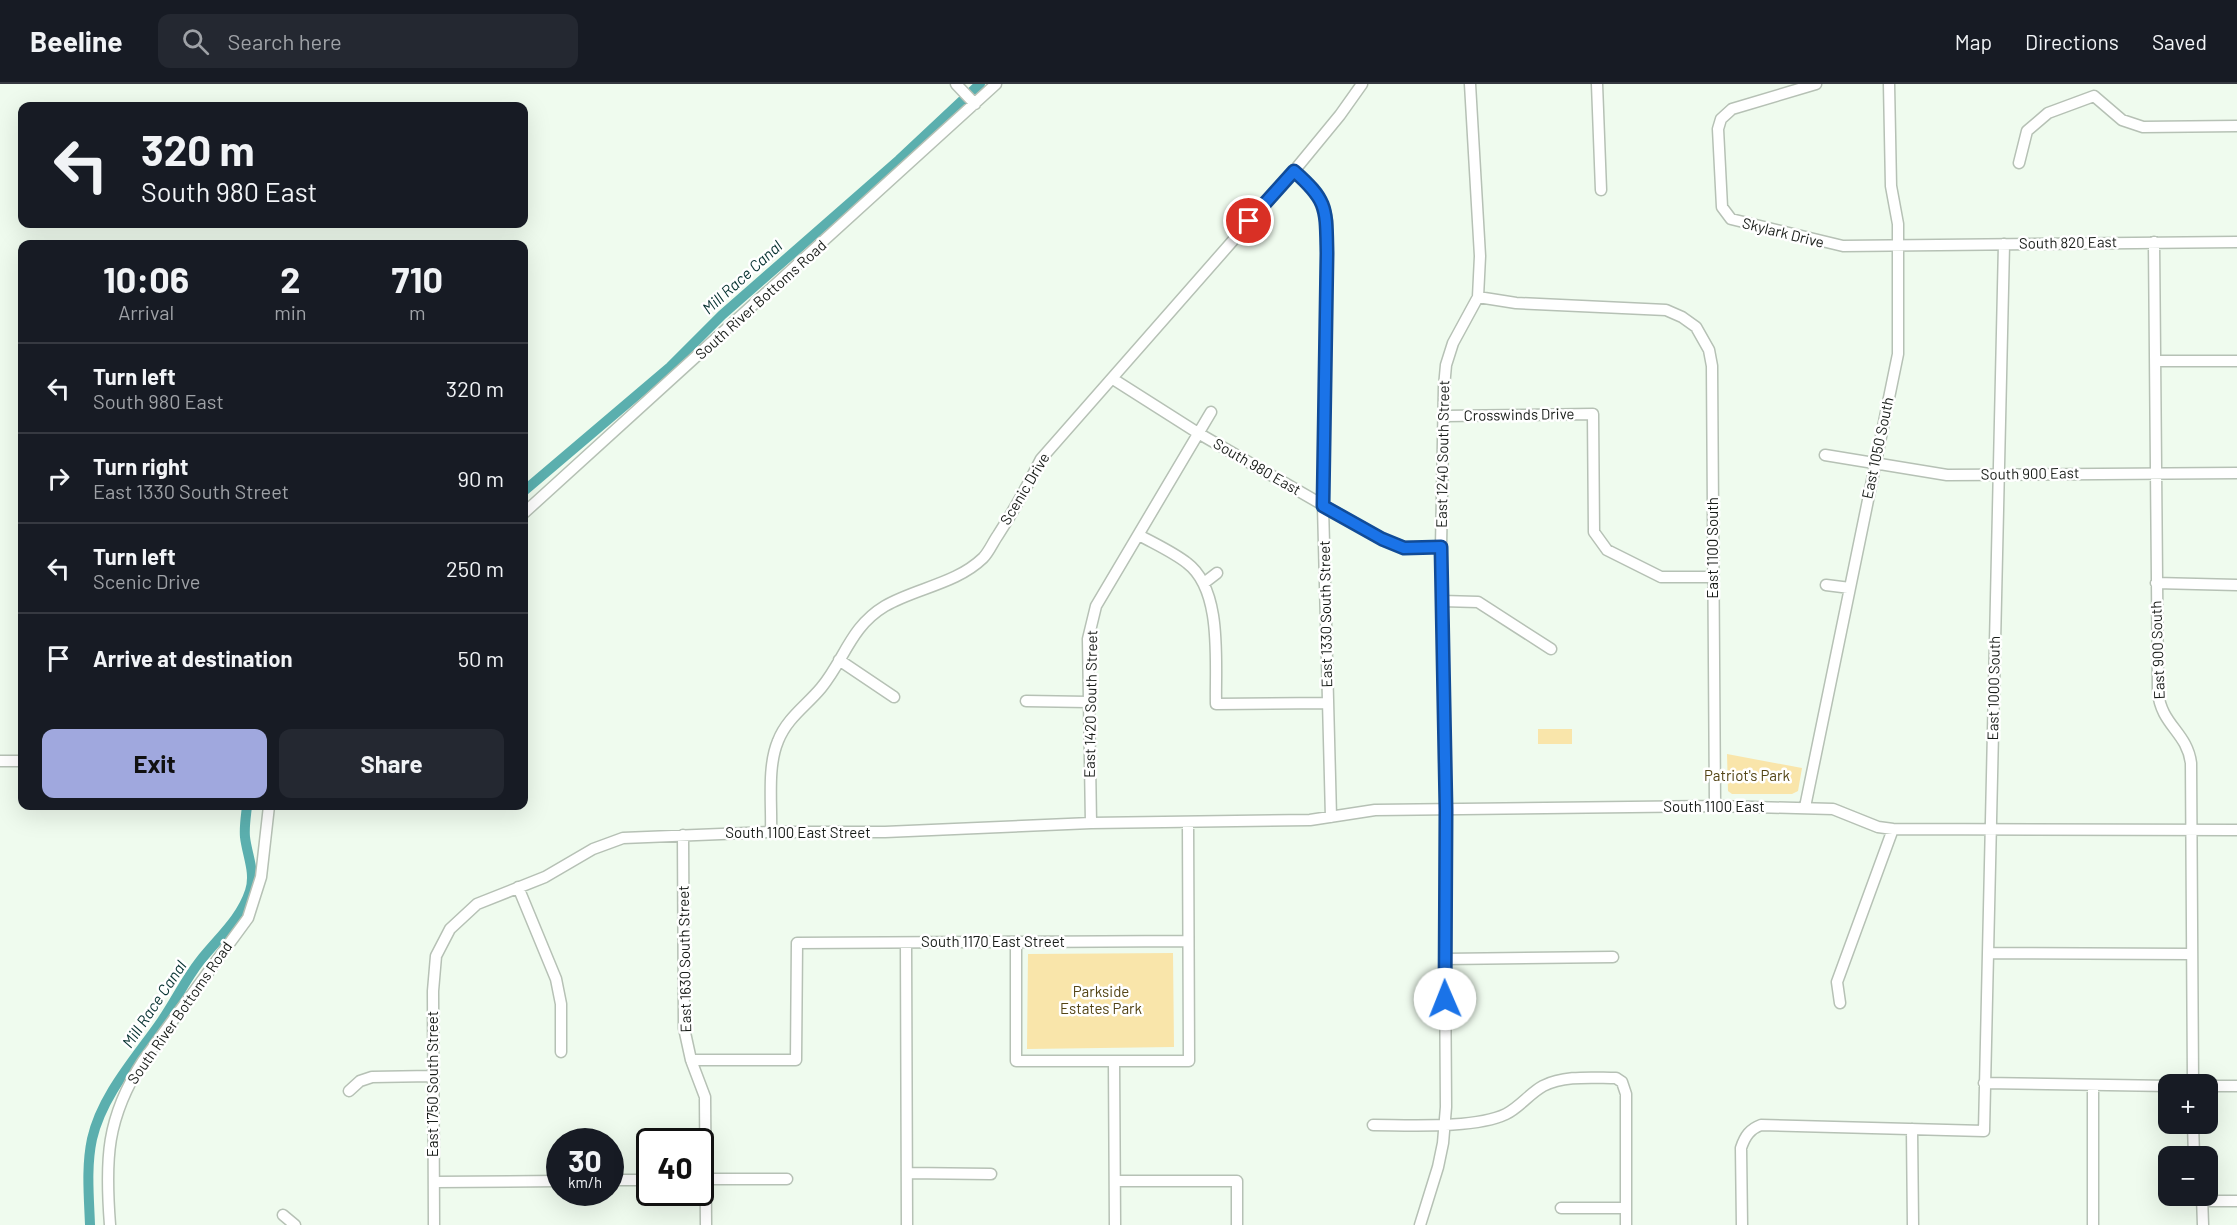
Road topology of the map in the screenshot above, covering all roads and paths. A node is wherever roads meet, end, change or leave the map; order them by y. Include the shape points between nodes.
1 (996, 84) edge
2 (1362, 84) edge
3 (1470, 84) edge
4 (1597, 84) edge
5 (1816, 84) edge
6 (1889, 84) edge
7 (2092, 84) edge
8 (959, 87) edge
9 (2094, 96) junction
10 (973, 101) junction
11 (2237, 126) edge
12 (2019, 163) dead end
13 (1294, 171) junction
14 (1601, 190) dead end
15 (2237, 242) edge
16 (2154, 243) junction
17 (2004, 244) junction
18 (1899, 246) junction
19 (1478, 297) junction
20 (2155, 361) junction
21 (2237, 361) edge
22 (1113, 379) junction
23 (1210, 412) dead end
24 (1443, 416) junction
25 (1198, 433) junction
26 (1825, 455) dead end
27 (1875, 465) junction
28 (2156, 473) junction
29 (2237, 473) edge
30 (2000, 474) junction
31 (1323, 506) junction
32 (528, 509) edge
33 (1139, 535) junction
34 (1441, 547) junction
35 (1217, 573) dead end
36 (1713, 577) junction
37 (1204, 583) junction
38 (2156, 583) junction
39 (1826, 585) dead end
40 (2237, 585) edge
41 (1850, 588) junction
42 (1442, 601) junction
43 (1551, 649) dead end
44 (840, 660) junction
45 (894, 697) dead end
46 (1026, 701) dead end
47 (1088, 702) junction
48 (1328, 704) junction
49 (0, 761) edge
50 (18, 761) edge
51 (1715, 806) junction
52 (1805, 807) junction
53 (269, 810) edge
54 (1446, 810) junction
55 (1331, 817) junction
56 (1188, 822) junction
57 (1091, 823) junction
58 (1893, 829) junction
59 (2192, 829) junction
60 (1991, 830) junction
61 (2237, 830) edge
62 (771, 832) junction
63 (683, 835) junction
64 (518, 887) junction
65 (1188, 940) junction
66 (1016, 942) junction
67 (906, 943) junction
68 (442, 945) joint
69 (1989, 953) junction
70 (2192, 954) junction
71 (1612, 957) dead end
72 (1445, 959) junction
73 (1840, 1003) dead end
74 (561, 1052) dead end
75 (691, 1060) junction
76 (1114, 1061) junction
77 (2193, 1074) edge
78 (432, 1076) junction
79 (1984, 1083) junction
80 (2093, 1085) junction
81 (2158, 1086) edge
82 (2218, 1086) edge
83 (2237, 1086) edge
84 (349, 1091) dead end
85 (1373, 1125) dead end
86 (1445, 1125) junction
87 (704, 1128) edge
88 (1912, 1129) junction
89 (907, 1173) junction
90 (991, 1174) dead end
91 (714, 1179) edge
92 (787, 1179) dead end
93 (546, 1181) edge
94 (1115, 1181) junction
95 (435, 1182) junction
96 (2218, 1200) edge
97 (2237, 1202) edge
98 (705, 1206) edge
99 (2202, 1206) edge
100 (1561, 1208) dead end
101 (1626, 1208) junction
102 (284, 1215) dead end
103 (110, 1225) edge
104 (295, 1225) edge
105 (434, 1225) edge
106 (706, 1225) edge
107 (907, 1225) edge
108 (1115, 1225) edge
109 (1237, 1225) edge
110 (1420, 1225) edge
111 (1626, 1225) edge
112 (1742, 1225) edge
113 (1913, 1225) edge
114 (2093, 1225) edge
115 (2203, 1225) edge

1 - 10 street, South River Bottoms Road
2 - 13 street, Scenic Drive
3 - 19 street, East 1240 South Street via 1480,256
4 - 14 street
5 - 18 street, Skylark Drive via 1732,109 1721,119 1718,129 1722,207 1738,222 1835,246
6 - 18 street, East 1050 South via 1891,186
7 - 9 street
8 - 10 street
9 - 11 street via 2122,120 2143,127
9 - 12 street via 2048,114 2027,131
10 - 32 street, South River Bottoms Road
13 - 22 street, Scenic Drive
13 - 31 street, East 1330 South Street via 1317,193 1327,221
15 - 16 street, South 820 East
16 - 17 street, South 820 East
16 - 20 street, East 900 South
17 - 18 street, South 820 East
17 - 30 street, East 1000 South
18 - 27 street, East 1050 South via 1898,354
19 - 24 street, East 1240 South Street via 1453,343 1446,365
19 - 36 street, East 1100 South via 1516,303 1656,308 1674,312 1690,322 1705,342 1712,366
20 - 21 street
20 - 28 street, East 900 South
22 - 25 street, South 980 East
22 - 44 street, Scenic Drive via 1041,459 984,557 947,581 884,607 849,640
23 - 25 street, East 1420 South Street
24 - 34 street, East 1240 South Street
24 - 36 street, Crosswinds Drive via 1593,414 1594,532 1607,550 1661,577
25 - 31 street, South 980 East
25 - 33 street, East 1420 South Street
26 - 27 street, South 900 East
27 - 30 street, South 900 East via 1947,475
27 - 41 street, East 1050 South
28 - 29 street, South 900 East
28 - 30 street, South 900 East
28 - 38 street, East 900 South
30 - 60 street, East 1000 South
31 - 34 street, South 980 East via 1404,548
31 - 48 street, East 1330 South Street
33 - 37 street via 1188,563
33 - 47 street, East 1420 South Street via 1096,606 1088,639
34 - 42 street, East 1240 South Street
35 - 37 street
36 - 51 street, East 1100 South
37 - 48 street via 1213,610 1216,704
38 - 40 street
38 - 59 street, East 900 South via 2159,702 2190,756
39 - 41 street
41 - 52 street, East 1050 South
42 - 43 street via 1478,602
42 - 54 street, East 1240 South Street
44 - 45 street
44 - 62 street, Scenic Drive via 822,687 789,720 777,742 772,768
46 - 47 street
47 - 57 street, East 1420 South Street
48 - 55 street, East 1330 South Street
49 - 50 street
51 - 52 street, South 1100 East
51 - 54 street, South 1100 East
52 - 58 street, South 1100 East via 1833,809
53 - 103 street, South River Bottoms Road via 261,877 248,918 143,1061 118,1110 107,1162
54 - 55 street, South 1100 East via 1375,810
54 - 72 street, East 1240 South Street
55 - 56 street, South 1100 East
56 - 57 street, South 1100 East Street
56 - 65 street
57 - 62 street, South 1100 East Street via 885,832
58 - 60 street, South 1100 East
58 - 73 street via 1837,982
59 - 60 street, South 1100 East
59 - 61 street, South 1100 East
59 - 70 street, East 900 South
60 - 69 street, East 1000 South
62 - 63 street, South 1100 East Street
63 - 64 street, South 1100 East Street via 623,838 593,849 545,878
63 - 75 street, East 1630 South Street via 684,1028
64 - 68 street, South 1100 East Street via 477,904 450,929
64 - 74 street via 556,979 561,1004
65 - 66 street, South 1170 East Street
65 - 76 street via 1189,1061
66 - 67 street, South 1170 East Street
66 - 76 street via 1016,1061
67 - 75 street, South 1170 East Street via 797,943 796,1060
67 - 89 street
68 - 78 street, East 1750 South Street via 436,956 433,991
69 - 70 street
69 - 79 street, East 1000 South
70 - 77 street, East 900 South
71 - 72 street
72 - 86 street, East 1240 South Street
75 - 87 street, East 1630 South Street via 705,1098
76 - 94 street
78 - 84 street via 372,1077
78 - 95 street, East 1750 South Street
79 - 80 street
79 - 88 street, East 1000 South via 1984,1131
80 - 81 street
80 - 114 street
82 - 83 street
85 - 86 street
86 - 101 street via 1505,1114 1543,1086 1567,1079 1616,1078 1626,1094
86 - 110 street, East 1240 South Street via 1438,1167
88 - 112 street via 1761,1125 1749,1132 1741,1148
88 - 113 street
89 - 90 street
89 - 107 street
91 - 92 street
93 - 95 street
94 - 108 street
94 - 109 street via 1237,1181
95 - 105 street, East 1750 South Street
96 - 97 street
98 - 106 street, East 1630 South Street
99 - 115 street
100 - 101 street
101 - 111 street
102 - 104 street

